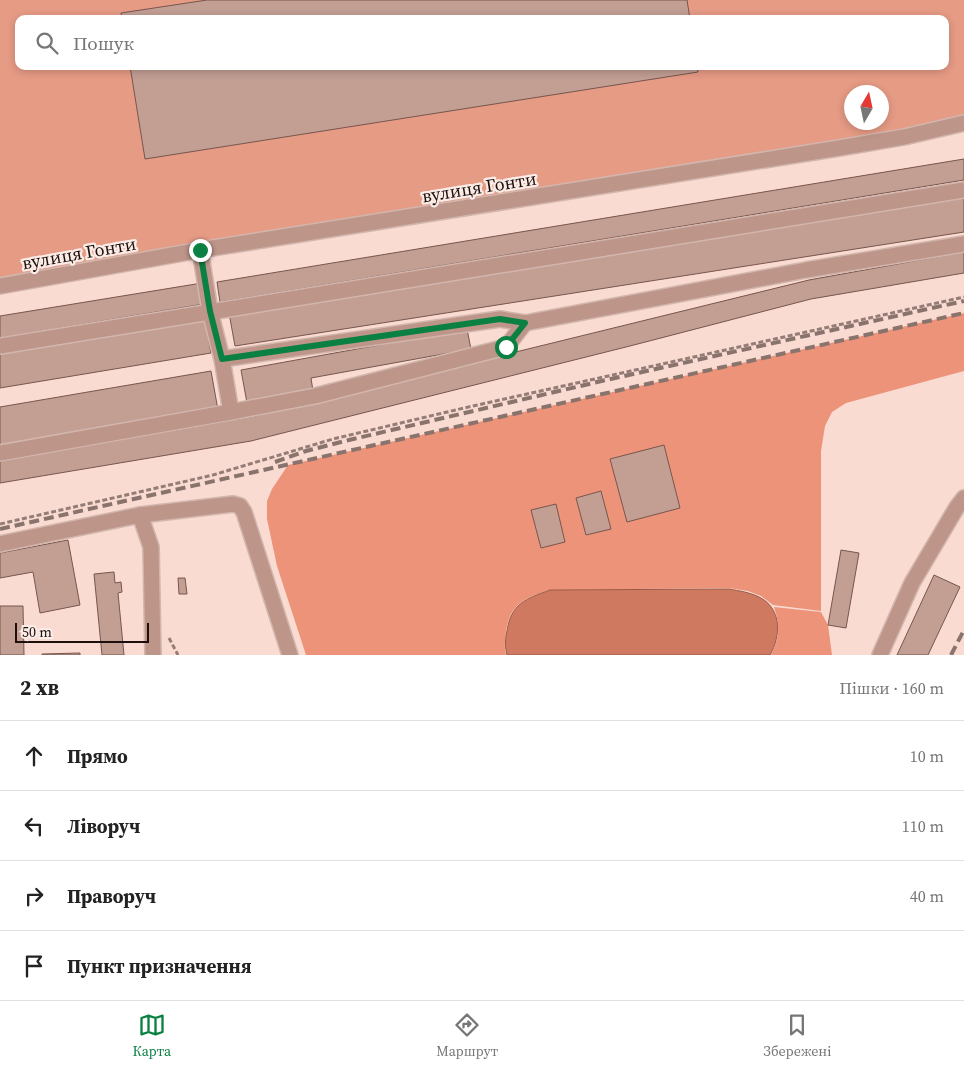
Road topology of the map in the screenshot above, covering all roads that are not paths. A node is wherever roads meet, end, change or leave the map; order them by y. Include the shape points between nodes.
1 (964, 123) edge
2 (964, 190) edge
3 (964, 244) edge
4 (200, 250) junction
5 (0, 286) edge
6 (210, 311) junction
7 (525, 323) junction
8 (0, 346) edge
9 (222, 359) junction
10 (231, 412) junction
11 (0, 453) edge
12 (964, 498) edge
13 (140, 515) junction
14 (0, 544) edge
15 (153, 655) edge
16 (290, 655) edge
17 (880, 655) edge

1 - 4 street, вулиця Гонти via 839,148
2 - 6 street
3 - 7 street
4 - 5 street, вулиця Гонти
4 - 6 street
6 - 8 street
6 - 9 street
7 - 9 street via 500,319
7 - 10 street via 506,347 315,396
9 - 10 street
10 - 11 street
12 - 17 street via 912,583
13 - 14 street
13 - 15 street via 151,547
13 - 16 street via 233,504 240,506

